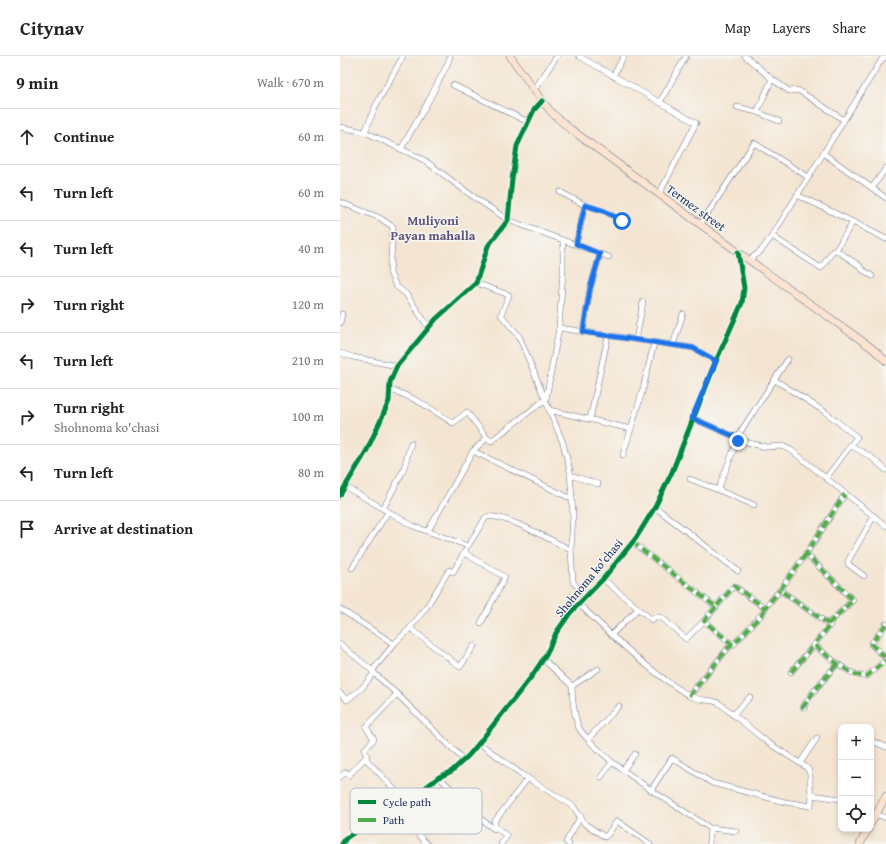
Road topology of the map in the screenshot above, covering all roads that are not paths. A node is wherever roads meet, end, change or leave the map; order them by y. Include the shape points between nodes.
1 (403, 56) edge
2 (450, 56) edge
3 (510, 56) edge
4 (557, 56) edge
5 (579, 56) edge
6 (624, 56) edge
7 (686, 56) edge
8 (745, 56) edge
9 (886, 57) edge
10 (613, 76) junction
11 (772, 79) junction
12 (453, 85) dead end
13 (534, 90) junction
14 (542, 100) junction
15 (660, 102) junction
16 (737, 107) dead end
17 (757, 112) junction
18 (844, 120) junction
19 (779, 121) dead end
20 (528, 122) junction
21 (340, 127) edge
22 (365, 132) junction
23 (401, 149) junction
24 (823, 153) junction
25 (886, 168) edge
26 (808, 177) junction
27 (872, 188) junction
28 (560, 192) dead end
29 (659, 194) junction
30 (797, 195) junction
31 (886, 198) edge
32 (340, 202) edge
33 (585, 205) junction
34 (508, 220) junction
35 (622, 221) dead end
36 (853, 222) junction
37 (700, 225) junction
38 (772, 236) junction
39 (886, 239) edge
40 (563, 240) junction
41 (576, 244) junction
42 (836, 250) junction
43 (738, 252) junction
44 (600, 254) junction
45 (610, 257) dead end
46 (749, 260) junction
47 (872, 276) dead end
48 (476, 283) junction
49 (643, 302) dead end
50 (342, 314) dead end
51 (683, 314) dead end
52 (340, 323) edge
53 (429, 328) junction
54 (559, 328) junction
55 (583, 332) junction
56 (608, 336) junction
57 (636, 340) junction
58 (654, 343) junction
59 (673, 345) junction
60 (340, 352) edge
61 (788, 359) dead end
62 (716, 361) junction
63 (886, 361) edge
64 (397, 366) junction
65 (775, 380) junction
66 (390, 390) junction
67 (546, 399) junction
68 (549, 410) junction
69 (692, 418) junction
70 (590, 419) junction
71 (631, 429) junction
72 (487, 438) junction
73 (738, 438) junction
74 (412, 443) dead end
75 (850, 445) junction
76 (473, 451) junction
77 (623, 455) dead end
78 (886, 470) edge
79 (570, 475) junction
80 (690, 478) dead end
81 (826, 478) junction
82 (598, 484) dead end
83 (346, 487) junction
84 (718, 490) junction
85 (846, 494) junction
86 (340, 495) edge
87 (572, 499) junction
88 (754, 505) dead end
89 (655, 507) junction
90 (386, 511) junction
91 (874, 516) junction
92 (886, 526) edge
93 (428, 531) junction
94 (632, 542) junction
95 (468, 546) junction
96 (571, 550) junction
97 (465, 551) junction
98 (806, 554) junction
99 (352, 568) dead end
100 (738, 571) dead end
101 (864, 576) dead end
102 (603, 579) junction
103 (780, 590) junction
104 (586, 596) junction
105 (579, 604) junction
106 (716, 607) junction
107 (766, 608) junction
108 (340, 609) edge
109 (638, 609) junction
110 (704, 621) junction
111 (481, 623) dead end
112 (828, 624) junction
113 (886, 624) edge
114 (410, 628) junction
115 (611, 636) junction
116 (340, 644) edge
117 (394, 644) junction
118 (733, 645) junction
119 (814, 645) junction
120 (474, 646) dead end
121 (543, 659) junction
122 (886, 659) edge
123 (837, 664) junction
124 (598, 668) dead end
125 (373, 672) junction
126 (791, 672) dead end
127 (572, 686) junction
128 (340, 693) edge
129 (397, 694) junction
130 (689, 696) junction
131 (750, 697) dead end
132 (619, 706) dead end
133 (804, 708) dead end
134 (733, 714) junction
135 (817, 738) dead end
136 (588, 739) junction
137 (874, 742) dead end
138 (479, 743) junction
139 (886, 747) edge
140 (635, 754) dead end
141 (365, 758) junction
142 (463, 760) junction
143 (612, 762) junction
144 (800, 763) junction
145 (623, 770) junction
146 (340, 777) edge
147 (439, 777) junction
148 (601, 777) dead end
149 (528, 778) junction
150 (393, 788) edge
151 (424, 788) edge
152 (450, 788) edge
153 (651, 790) junction
154 (812, 795) junction
155 (886, 796) edge
156 (838, 799) edge
157 (874, 815) edge
158 (581, 816) junction
159 (874, 817) edge
160 (886, 818) edge
161 (482, 820) edge
162 (496, 827) junction
163 (710, 828) junction
164 (736, 831) dead end
165 (866, 832) edge
166 (352, 834) edge
167 (418, 834) edge
168 (342, 844) edge
169 (427, 844) edge
170 (501, 844) edge
171 (569, 844) edge
172 (650, 844) edge
173 (709, 844) edge
174 (860, 844) edge

1 - 22 street via 375,107
2 - 23 street
3 - 13 main road, Termez street
4 - 13 street
5 - 10 street
6 - 10 street
7 - 15 street
8 - 11 street
9 - 18 street via 882,59
10 - 15 street
11 - 17 street
11 - 18 street via 790,91 798,90
12 - 20 street
13 - 14 main road, Termez street
14 - 20 street
14 - 29 main road, Termez street via 569,128
15 - 29 street via 696,123
16 - 17 street
17 - 19 street
18 - 24 street
20 - 34 street via 517,146
21 - 22 street
22 - 23 street
23 - 34 street via 424,160
24 - 26 street
24 - 27 street
25 - 27 street
26 - 30 street
26 - 37 street via 754,143
27 - 31 street
28 - 33 street
29 - 37 main road, Termez street
30 - 36 street
30 - 38 street
32 - 53 street via 380,218 393,227 390,273 396,286 406,294
33 - 35 street via 604,211
33 - 41 street
34 - 40 street
34 - 48 street via 488,246
36 - 39 street
36 - 42 street
37 - 43 main road, Termez street
38 - 42 street via 821,268
38 - 46 street via 761,251
40 - 41 street
40 - 54 street
41 - 44 street
42 - 47 street
43 - 46 main road, Termez street
43 - 62 street, Shohnoma ko'chasi via 744,288 742,303
44 - 45 street
44 - 55 street via 590,289
46 - 63 main road, Termez street via 872,348
48 - 53 street
48 - 67 street via 509,295 501,314 519,336
49 - 57 street
50 - 52 street
51 - 59 street
53 - 64 street
54 - 55 street
54 - 67 street
55 - 56 street
56 - 57 street
56 - 70 street
57 - 58 street
58 - 59 street
58 - 71 street
59 - 62 street via 693,348
60 - 64 street
61 - 65 street
62 - 69 street, Shohnoma ko'chasi
64 - 66 street via 390,382
65 - 73 street
65 - 75 street via 855,435 857,437
66 - 72 street via 403,393 453,423 466,412
66 - 83 street via 389,401 367,450
67 - 68 street
67 - 72 street via 491,441
68 - 70 street
68 - 79 street via 563,443
69 - 73 street
69 - 89 street, Shohnoma ko'chasi via 672,472
70 - 71 street
71 - 77 street
72 - 76 street
73 - 81 street via 748,443 766,447 782,446 791,450
73 - 84 street
74 - 90 street
75 - 78 street via 871,457
75 - 81 street
76 - 87 street
76 - 93 street
79 - 82 street
79 - 87 street
80 - 84 street
81 - 85 street
83 - 86 street
83 - 90 street
84 - 88 street
85 - 91 street
85 - 98 street
87 - 96 street
89 - 94 street, Shohnoma ko'chasi
89 - 100 street
90 - 93 street via 412,526
90 - 99 street
91 - 92 street
91 - 101 street via 848,561 848,564
93 - 95 street
94 - 102 street, Shohnoma ko'chasi
94 - 106 street
95 - 96 street via 486,517 491,515 515,523
95 - 97 street
96 - 104 street via 573,582
97 - 111 street via 505,577
97 - 114 street via 453,572 449,570 426,608
98 - 103 street
98 - 112 street via 853,600
102 - 104 street, Shohnoma ko'chasi
102 - 109 street
103 - 107 street
103 - 112 street
104 - 105 street, Shohnoma ko'chasi
105 - 115 street
105 - 121 street, Shohnoma ko'chasi via 556,633
106 - 107 street via 734,586
106 - 110 street
107 - 118 street
108 - 117 street
109 - 110 street via 652,620 655,617 661,618 686,639
109 - 115 street
110 - 118 street
112 - 119 street via 830,625
113 - 122 street via 871,644
114 - 117 street
114 - 120 street via 460,667
115 - 130 street via 650,669
116 - 125 street
117 - 125 street
118 - 130 street
119 - 123 street
119 - 126 street
121 - 127 street
121 - 138 street, Shohnoma ko'chasi
122 - 123 street via 863,677
123 - 133 street via 814,691
124 - 127 street
125 - 128 street via 362,688 346,700
125 - 129 street
127 - 136 street via 572,701 579,727
129 - 141 street via 366,727 374,739 364,750 367,756
129 - 142 street
130 - 134 street via 699,700 713,700
131 - 134 street
132 - 136 street
134 - 144 street via 767,742
135 - 144 street
136 - 143 street
137 - 139 street
138 - 142 street, Shohnoma ko'chasi
138 - 149 street
140 - 145 street
141 - 146 street via 349,775 346,772
141 - 150 street
142 - 147 street, Shohnoma ko'chasi
143 - 145 street
143 - 148 street
144 - 154 street via 809,769
145 - 153 street
147 - 151 street, Shohnoma ko'chasi
147 - 152 street
149 - 158 street via 573,806
149 - 162 street via 494,822
153 - 154 street via 672,758 712,783 811,806
153 - 163 street
154 - 156 street
155 - 157 main road
158 - 171 street via 566,842
158 - 172 street via 585,824 605,837 617,821
159 - 160 street
161 - 162 street via 494,829
162 - 170 street via 507,836
163 - 164 street
163 - 173 street
165 - 174 main road
166 - 168 street, Shohnoma ko'chasi
167 - 169 street

